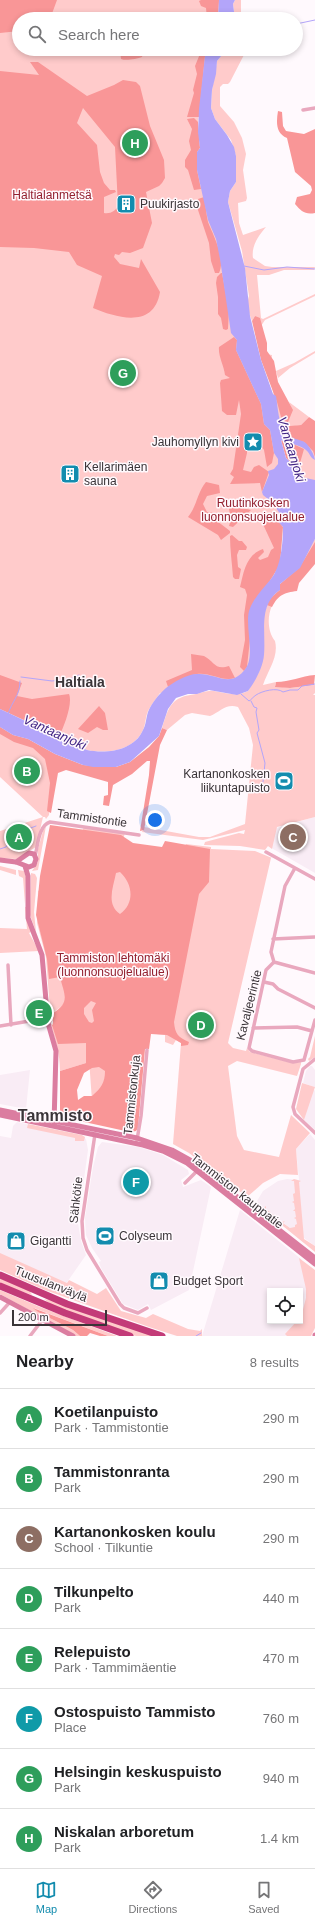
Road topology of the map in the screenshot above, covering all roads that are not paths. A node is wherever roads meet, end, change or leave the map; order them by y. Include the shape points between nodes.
1 (315, 108) edge
2 (303, 110) dead end
3 (139, 835) dead end
4 (37, 848) junction
5 (266, 852) dead end
6 (30, 853) junction
7 (36, 856) junction
8 (23, 858) junction
9 (0, 860) edge
10 (16, 862) junction
11 (25, 865) junction
12 (33, 866) junction
13 (295, 868) junction
14 (28, 876) junction
15 (315, 879) edge
16 (315, 937) edge
17 (273, 940) junction
18 (274, 962) junction
19 (8, 965) dead end
20 (315, 973) edge
21 (264, 982) junction
22 (315, 1008) edge
23 (48, 1018) junction
24 (315, 1020) edge
25 (11, 1025) junction
26 (0, 1026) edge
27 (253, 1028) junction
28 (312, 1031) junction
29 (147, 1050) dead end
30 (315, 1059) edge
31 (304, 1060) junction
32 (307, 1064) junction
33 (0, 1110) edge
34 (0, 1114) edge
35 (54, 1124) junction
36 (95, 1132) junction
37 (315, 1132) edge
38 (137, 1140) junction
39 (199, 1170) junction
40 (185, 1183) dead end
41 (315, 1258) edge
42 (315, 1264) edge
43 (0, 1275) edge
44 (0, 1286) edge
45 (0, 1297) edge
46 (10, 1302) junction
47 (148, 1308) dead end
48 (0, 1313) edge
49 (43, 1319) junction
50 (30, 1336) edge
51 (73, 1336) edge
52 (130, 1336) edge
53 (162, 1336) edge

1 - 2 street
3 - 4 street, Tammistontie via 50,822 41,830
4 - 6 street
4 - 7 street, Tammistontie
5 - 13 street
6 - 7 main road
6 - 8 main road
7 - 12 main road
8 - 10 main road
8 - 11 main road
9 - 10 main road
10 - 11 main road
11 - 12 main road
11 - 14 main road
12 - 14 main road
13 - 15 street
13 - 17 street, Kavaljeerintie via 285,886
14 - 23 main road via 28,918 42,955
16 - 17 street
17 - 18 street, Kavaljeerintie via 270,953
18 - 20 street
18 - 21 street, Kavaljeerintie via 267,968
19 - 25 street
21 - 22 street via 273,984
21 - 27 street, Kavaljeerintie
23 - 25 street
23 - 35 main road via 56,1051
24 - 28 street
25 - 26 street
27 - 28 street via 297,1027
27 - 31 street, Kavaljeerintie via 250,1050 293,1062
28 - 31 street
29 - 38 street, Tammistonkuja
30 - 32 street
31 - 32 street
32 - 37 street via 303,1069 294,1108 296,1114
33 - 35 main road, Tammiston kauppatie
34 - 35 main road, Tammiston kauppatie
35 - 36 main road, Tammiston kauppatie
36 - 38 main road, Tammiston kauppatie
36 - 47 street, Sähkötie via 82,1221 85,1244 123,1308 138,1313
38 - 39 main road, Tammiston kauppatie
39 - 40 street
39 - 41 main road, Tammiston kauppatie
39 - 42 main road, Tammiston kauppatie
43 - 53 highway, Tuusulanväylä via 67,1304
44 - 52 highway, Tuusulanväylä via 59,1311
45 - 46 main road
46 - 48 street
46 - 49 main road
49 - 50 street
49 - 51 main road

